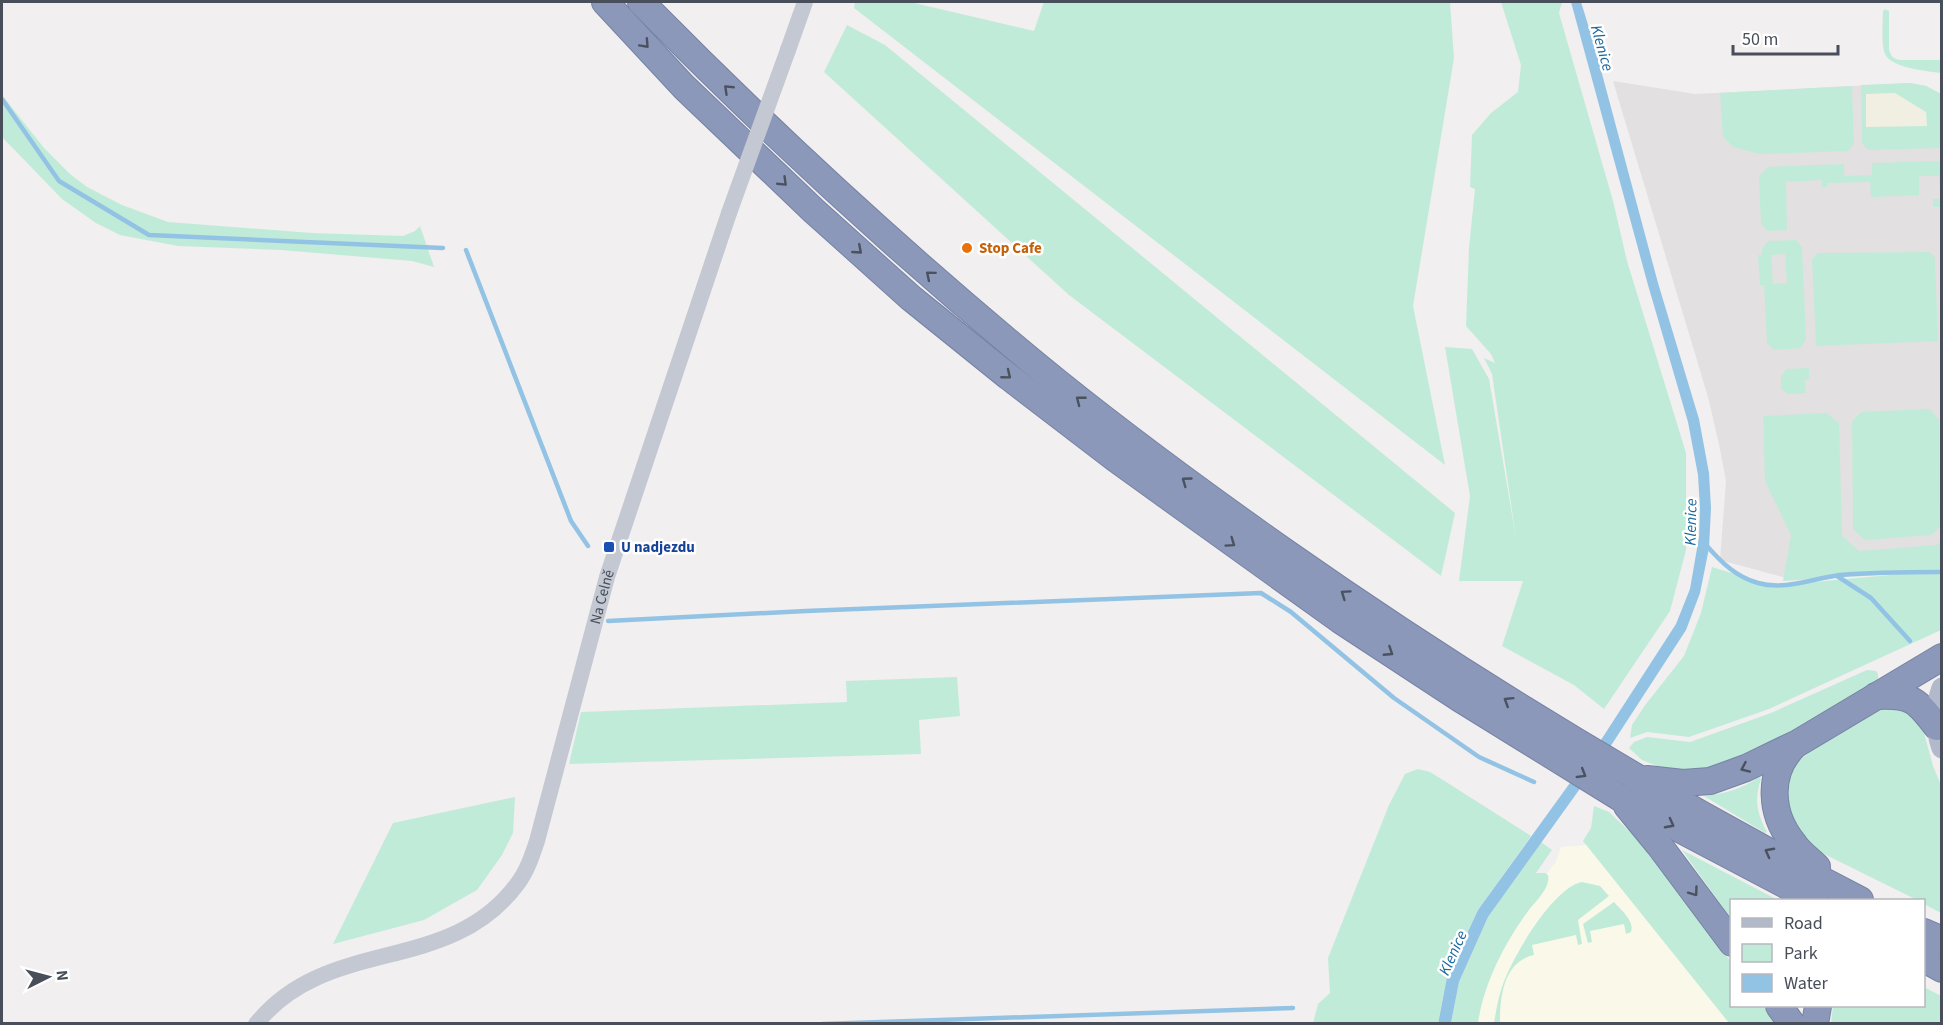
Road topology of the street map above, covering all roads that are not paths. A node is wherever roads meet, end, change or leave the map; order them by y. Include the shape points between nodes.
1 (605, 2) edge
2 (641, 2) edge
3 (805, 2) edge
4 (1941, 657) edge
5 (1941, 688) edge
6 (1876, 696) junction
7 (1939, 737) edge
8 (1552, 742) junction
9 (1798, 743) junction
10 (1625, 786) junction
11 (1812, 899) edge
12 (1857, 899) edge
13 (1858, 899) edge
14 (1925, 933) edge
15 (1941, 940) edge
16 (1730, 942) edge
17 (1925, 960) edge
18 (1925, 968) edge
19 (1941, 971) edge
20 (1780, 1007) edge
21 (1818, 1007) edge
22 (256, 1023) edge
23 (1792, 1023) edge
24 (1815, 1023) edge

1 -> 8 highway via 684,87 814,211 1009,377 1340,620
8 -> 2 highway via 1459,670 1231,513 1064,387 918,265 794,153
3 - 22 street, Na Celně, bridge via 729,213 607,577 537,842 519,881 499,905 467,929 436,942 312,978 285,995
4 - 6 highway
5 - 7 main road via 1937,710
6 - 7 highway via 1914,700
6 - 9 highway
8 - 10 highway
9 -> 10 highway via 1710,781
9 - 13 highway via 1778,771 1775,809 1794,845
10 -> 11 highway
12 -> 10 highway
10 -> 16 highway via 1659,844
14 - 15 highway
17 - 19 highway
18 - 19 highway
20 - 23 highway
21 - 24 highway

